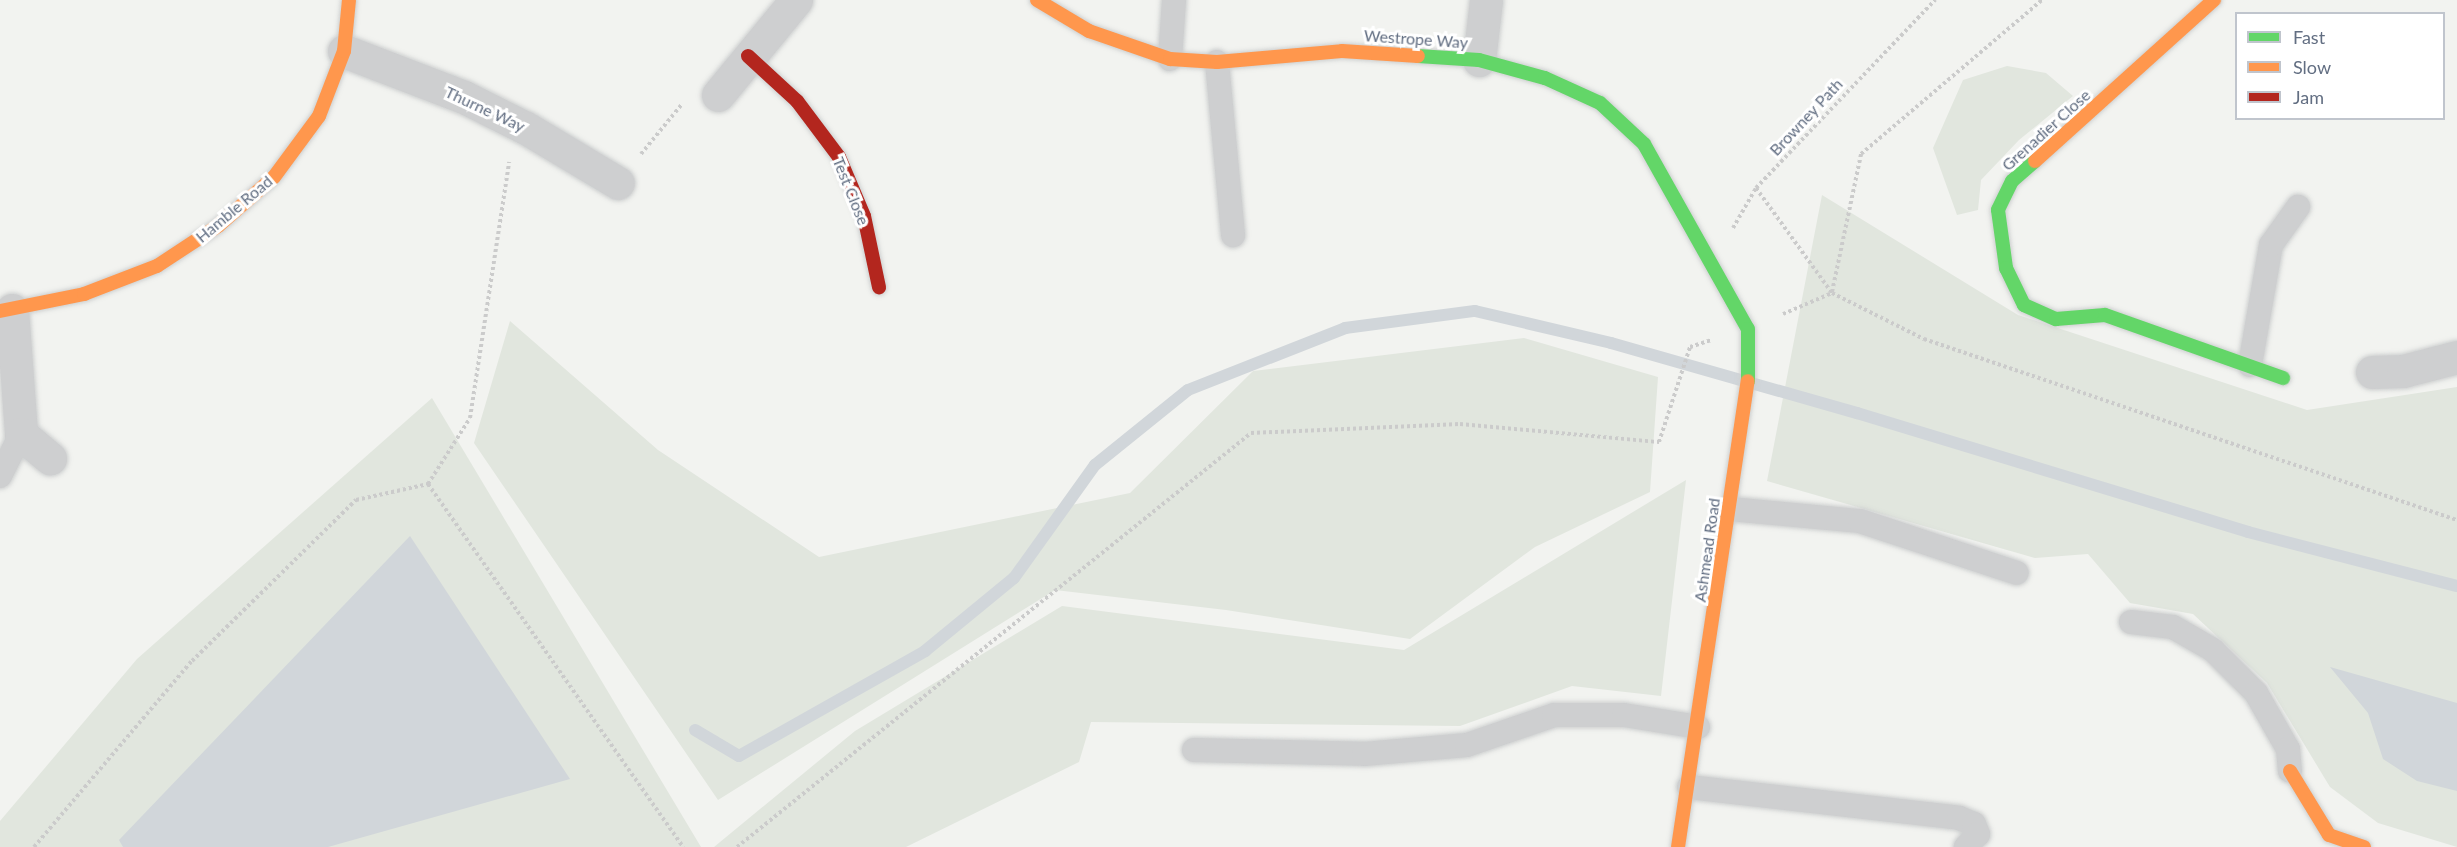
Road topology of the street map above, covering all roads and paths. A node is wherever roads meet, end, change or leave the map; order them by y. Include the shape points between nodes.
1 (349, 0) edge
2 (796, 0) edge
3 (1037, 0) edge
4 (1174, 0) edge
5 (1486, 0) edge
6 (1935, 0) edge
7 (2042, 0) edge
8 (2214, 0) edge
9 (344, 51) junction
10 (748, 56) junction
11 (1170, 59) junction
12 (1479, 60) junction
13 (1217, 62) junction
14 (718, 95) joint
15 (526, 128) junction
16 (618, 183) joint
17 (1756, 188) junction
18 (2298, 207) dead end
19 (1233, 235) dead end
20 (1713, 264) junction
21 (879, 286) dead end
22 (1832, 293) junction
23 (6, 310) edge
24 (1748, 329) junction
25 (1690, 346) dead end
26 (2457, 357) edge
27 (2250, 365) junction
28 (2372, 372) dead end
29 (2283, 378) dead end
30 (11, 434) edge
31 (50, 458) dead end
32 (0, 476) edge
33 (428, 484) junction
34 (1730, 509) junction
35 (2457, 520) edge
36 (2018, 573) dead end
37 (2131, 622) dead end
38 (1698, 727) junction
39 (1194, 750) dead end
40 (2290, 771) joint
41 (1689, 787) junction
42 (2325, 841) edge
43 (34, 847) edge
44 (683, 847) edge
45 (737, 847) edge
46 (1678, 847) edge
47 (1966, 847) edge
48 (2364, 847) edge

1 - 9 street, Hamble Road
2 - 10 street
3 - 11 street, Westrope Way via 1089,31
4 - 11 lane
5 - 12 street
6 - 17 path, Browney Path
7 - 22 path via 1861,154
8 - 27 street, Grenadier Close via 2012,181 1998,210 2006,268 2024,305 2056,319 2105,315
9 - 15 street, Thurne Way via 464,97
9 - 23 street, Hamble Road via 320,116 274,177 218,226 157,266 84,294
10 - 14 street
10 - 21 street, Test Close via 797,101 839,158 864,216
11 - 13 street, Westrope Way
12 - 13 street, Westrope Way via 1342,51
12 - 20 street, Westrope Way via 1545,78 1600,104 1644,144
13 - 19 lane
14 - 16 path via 697,86
15 - 16 street, Thurne Way
15 - 33 path via 510,155 470,418
17 - 20 path, Browney Path
17 - 22 path
18 - 27 lane via 2271,244
20 - 24 street, Ashmead Road
22 - 24 path
22 - 35 path via 1924,339
23 - 30 street, Hamble Road
24 - 34 street, Ashmead Road via 1752,363
25 - 45 path via 1659,442 1460,424 1251,433
26 - 28 street via 2403,371
27 - 29 street, Grenadier Close
30 - 31 street
30 - 32 lane
33 - 43 path via 356,500 192,661
33 - 44 path
34 - 36 lane via 1860,521
34 - 38 street, Ashmead Road
37 - 40 lane via 2173,627 2213,650 2256,693 2288,748
38 - 39 lane via 1624,715 1554,716 1467,745 1364,754
38 - 41 street, Ashmead Road
40 - 42 street
41 - 46 street, Ashmead Road
41 - 47 lane via 1959,818 1974,824 1978,834
42 - 48 street

